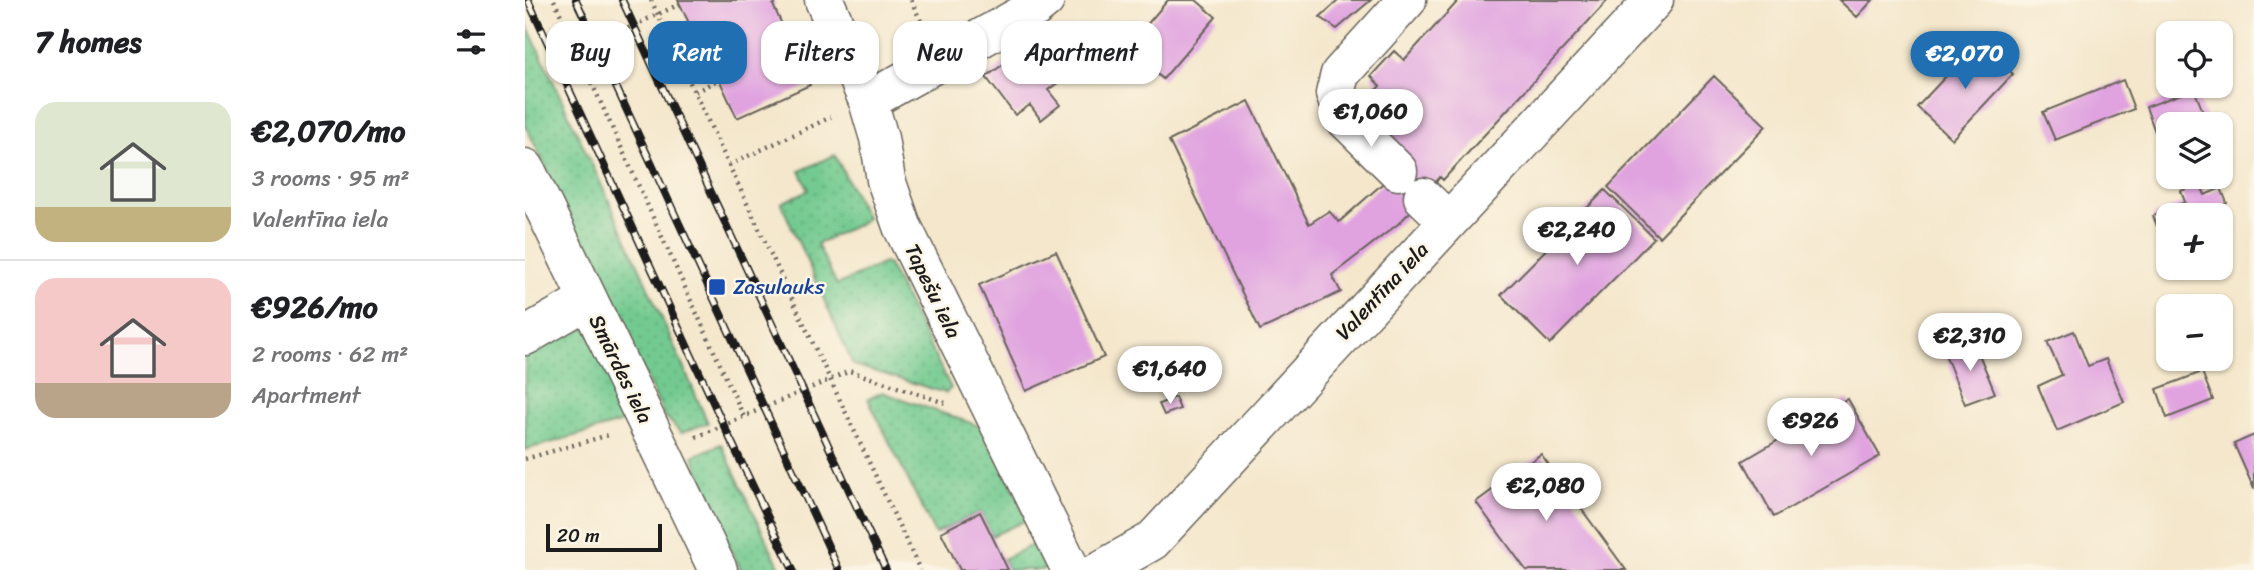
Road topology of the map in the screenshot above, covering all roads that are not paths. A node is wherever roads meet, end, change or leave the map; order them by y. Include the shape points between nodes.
1 (824, 0) edge
2 (1045, 0) edge
3 (1408, 0) edge
4 (1654, 0) edge
5 (853, 107) junction
6 (525, 168) edge
7 (1423, 196) junction
8 (587, 300) junction
9 (525, 336) edge
10 (718, 570) edge
11 (1071, 570) edge
12 (1101, 570) edge

1 - 5 street, Tapešu iela
2 - 5 street
3 - 7 street via 1341,74 1335,94 1344,118
4 - 7 street, Valentīna iela
5 - 11 street, Tapešu iela via 879,138 901,226
6 - 8 street, Smārdes iela
7 - 12 street, Valentīna iela via 1152,541
8 - 9 street
8 - 10 street, Smārdes iela

